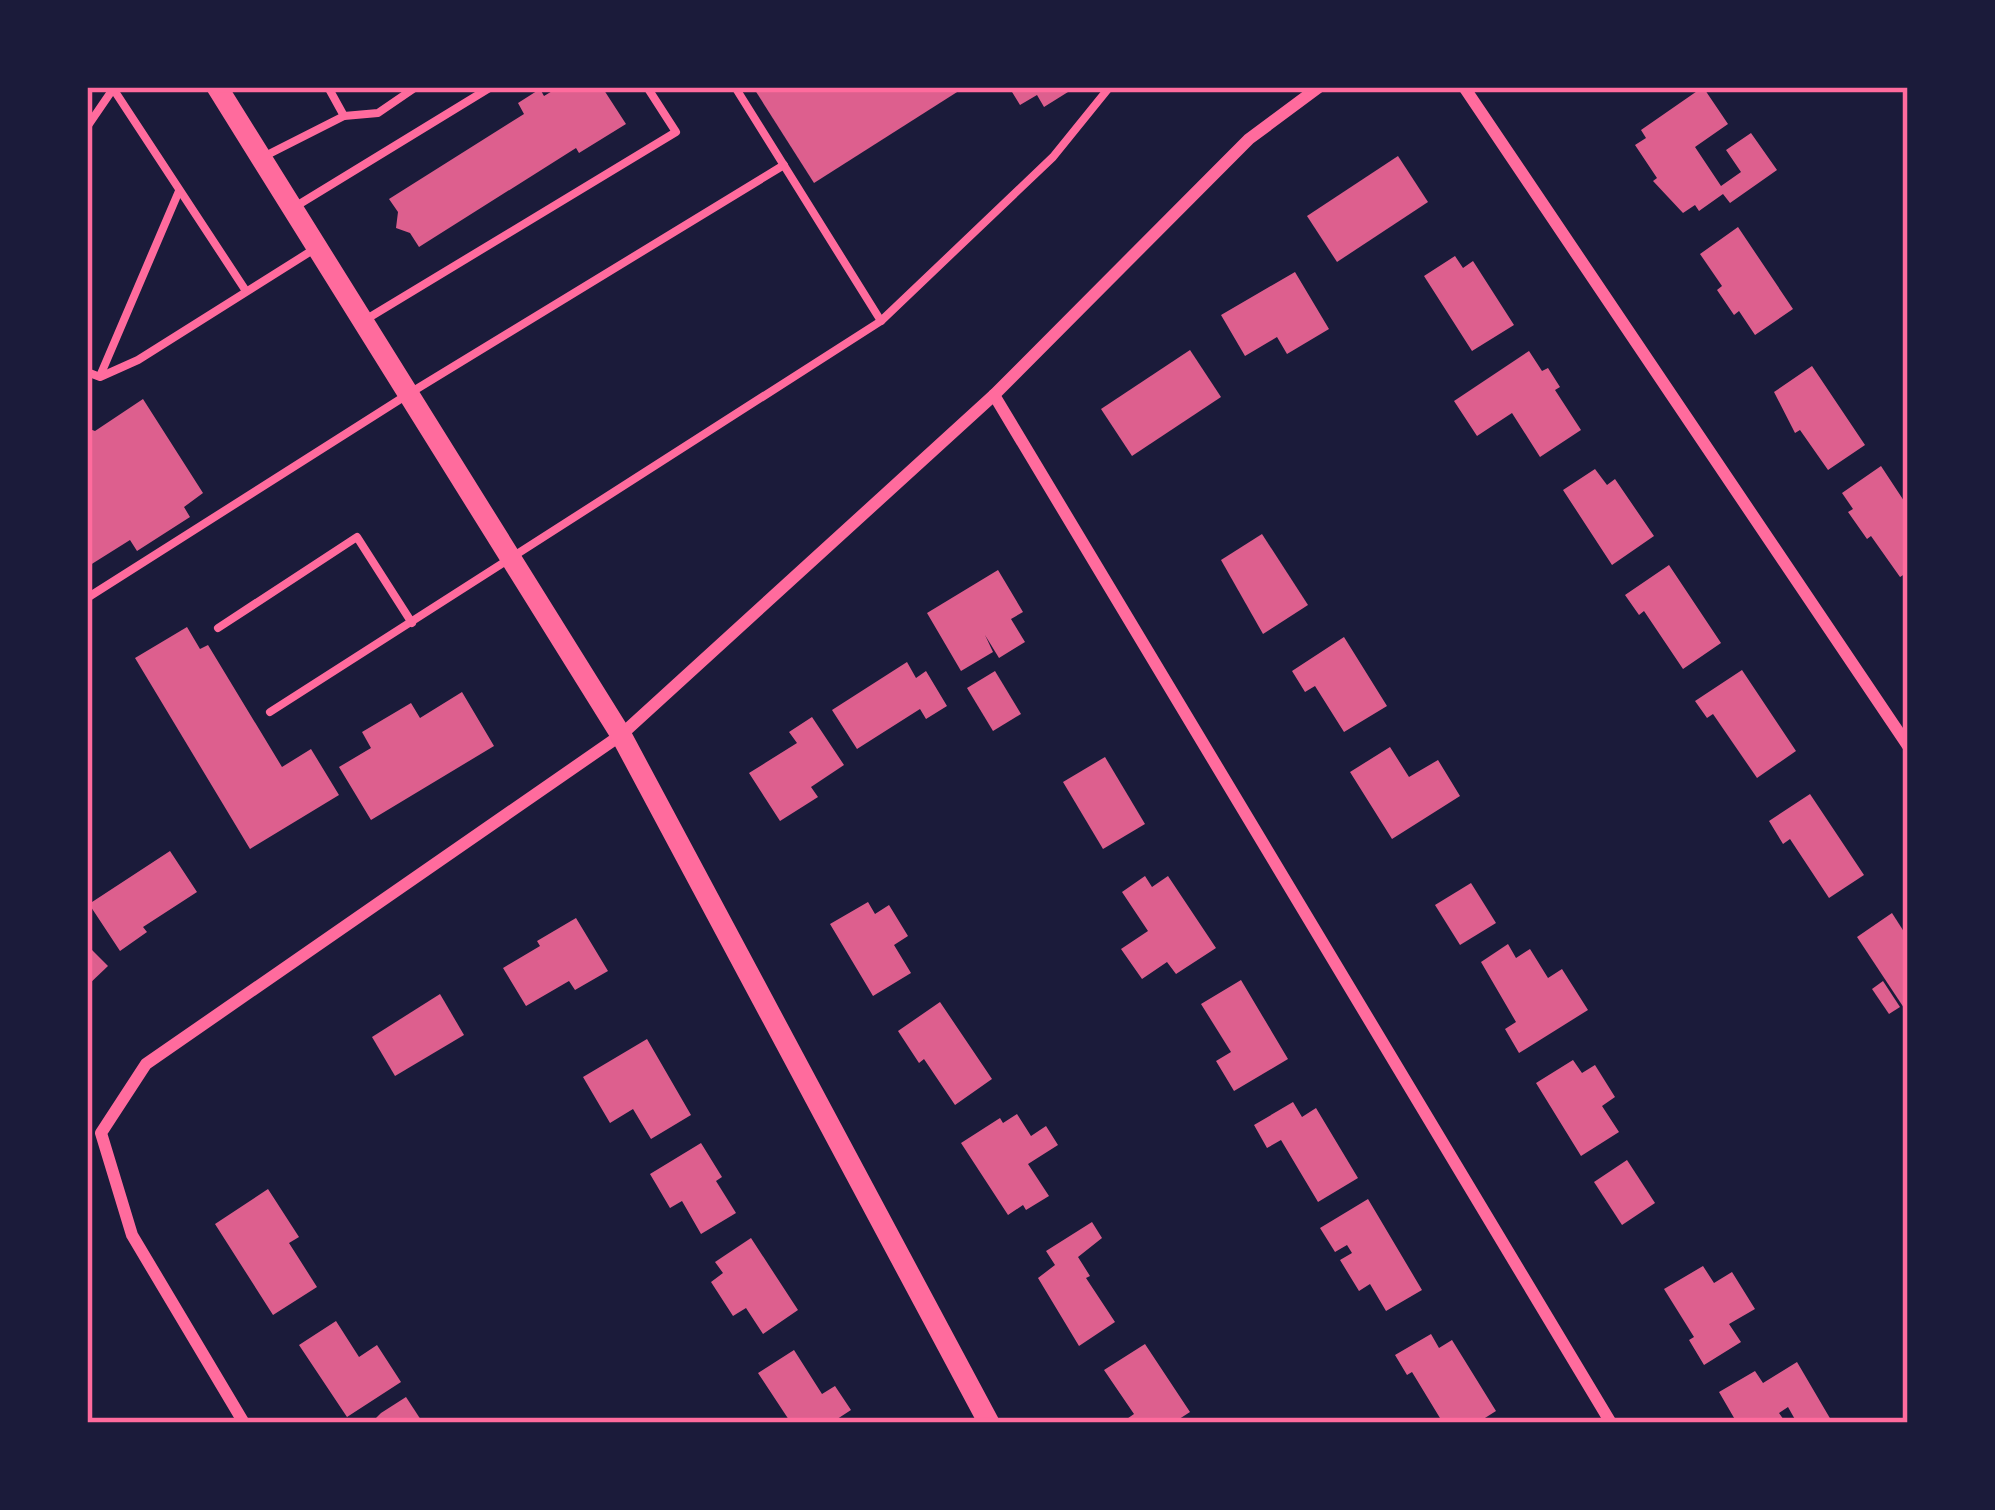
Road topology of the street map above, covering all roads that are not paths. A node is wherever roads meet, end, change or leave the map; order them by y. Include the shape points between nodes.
1 (217, 87) edge
2 (328, 87) edge
3 (416, 87) edge
4 (491, 87) edge
5 (647, 87) edge
6 (735, 87) edge
7 (1319, 87) edge
8 (1464, 87) edge
9 (112, 88) edge
10 (1108, 89) edge
11 (344, 116) junction
12 (87, 127) edge
13 (262, 158) junction
14 (784, 165) junction
15 (179, 190) junction
16 (293, 208) junction
17 (317, 247) junction
18 (246, 291) junction
19 (364, 321) junction
20 (881, 322) junction
21 (87, 372) edge
22 (100, 377) junction
23 (410, 393) junction
24 (994, 395) junction
25 (512, 560) junction
26 (87, 598) edge
27 (412, 623) junction
28 (218, 628) dead end
29 (270, 712) dead end
30 (621, 735) junction
31 (1908, 746) edge
32 (244, 1423) edge
33 (989, 1423) edge
34 (1611, 1423) edge

1 - 13 main road
2 - 11 lane
3 - 11 lane via 378,113
4 - 16 lane
5 - 19 lane via 676,132
6 - 14 lane
7 - 24 street via 1250,139
8 - 31 street
9 - 12 lane
9 - 15 lane
10 - 20 lane via 1053,158
11 - 13 lane
13 - 16 main road
14 - 20 lane
14 - 23 lane
15 - 18 lane
15 - 22 lane
16 - 17 main road
17 - 18 lane
17 - 19 main road
18 - 22 lane
19 - 23 main road
20 - 25 lane
21 - 22 lane
23 - 25 main road
23 - 26 lane
24 - 30 street
24 - 34 street
25 - 27 lane
25 - 30 main road
27 - 28 lane via 357,537
27 - 29 lane
30 - 32 street via 146,1064 101,1133 131,1235
30 - 33 main road

